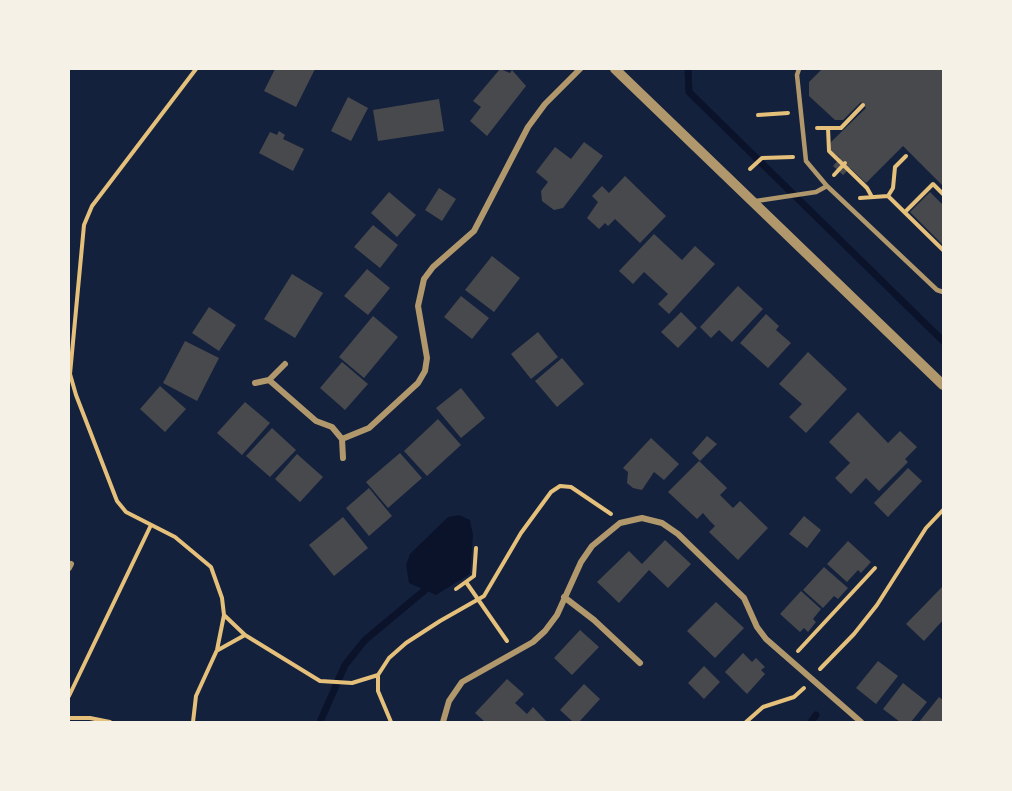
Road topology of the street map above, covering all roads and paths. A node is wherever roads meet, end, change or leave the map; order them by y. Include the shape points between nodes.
1 (196, 69) edge
2 (579, 69) edge
3 (615, 69) edge
4 (799, 69) edge
5 (863, 105) dead end
6 (801, 112) junction
7 (758, 114) dead end
8 (802, 128) junction
9 (828, 128) junction
10 (806, 156) junction
11 (906, 156) dead end
12 (844, 164) junction
13 (750, 169) dead end
14 (838, 171) dead end
15 (842, 183) dead end
16 (827, 186) junction
17 (943, 194) edge
18 (888, 196) junction
19 (872, 197) junction
20 (857, 198) dead end
21 (754, 201) junction
22 (905, 213) junction
23 (943, 250) edge
24 (943, 292) edge
25 (285, 364) dead end
26 (269, 380) junction
27 (255, 383) dead end
28 (943, 385) edge
29 (342, 439) junction
30 (343, 458) dead end
31 (943, 510) edge
32 (620, 523) junction
33 (151, 525) junction
34 (476, 548) dead end
35 (875, 568) dead end
36 (466, 582) junction
37 (456, 589) dead end
38 (564, 597) junction
39 (479, 601) junction
40 (224, 615) junction
41 (245, 635) junction
42 (217, 650) junction
43 (514, 652) junction
44 (790, 660) junction
45 (640, 663) dead end
46 (820, 669) dead end
47 (378, 675) junction
48 (804, 688) dead end
49 (69, 696) edge
50 (69, 718) edge
51 (110, 722) edge
52 (193, 722) edge
53 (390, 722) edge
54 (443, 722) edge
55 (746, 722) edge
56 (861, 722) edge

1 - 33 path via 92,206 84,225 70,374 117,501 126,512
2 - 29 street via 528,127 474,231 424,279 418,306 427,358 418,383 369,428
3 - 21 street
4 - 6 lane
5 - 9 path via 841,128
6 - 7 path
6 - 8 lane
8 - 9 path
8 - 10 lane
9 - 12 path via 829,151
10 - 13 path via 762,158
10 - 15 path via 815,156
10 - 16 lane via 811,169
11 - 18 path via 895,167
12 - 14 path
12 - 19 path
16 - 21 lane via 787,198
16 - 24 lane
17 - 22 path via 933,184
18 - 19 path
18 - 22 path
19 - 20 path
21 - 28 street
22 - 23 path
25 - 26 street
26 - 27 street
26 - 29 street via 316,421 332,427
29 - 30 street
31 - 46 path via 926,528 860,627
32 - 38 street via 592,546
32 - 39 path via 577,490 556,488 540,505
32 - 44 street via 642,518 671,528 738,591 761,633
33 - 40 path via 175,537 212,567
33 - 49 path
34 - 36 path via 474,576
35 - 44 path
36 - 37 path
36 - 39 path
38 - 43 street via 545,631
38 - 45 street
39 - 43 path
39 - 47 path via 406,643
40 - 41 path
40 - 42 path
41 - 42 path
41 - 47 path via 320,681 352,683
42 - 52 path via 196,696
43 - 54 street via 462,682 449,701
44 - 56 street
47 - 53 path via 378,691
48 - 55 path via 794,697 763,706
50 - 51 path

